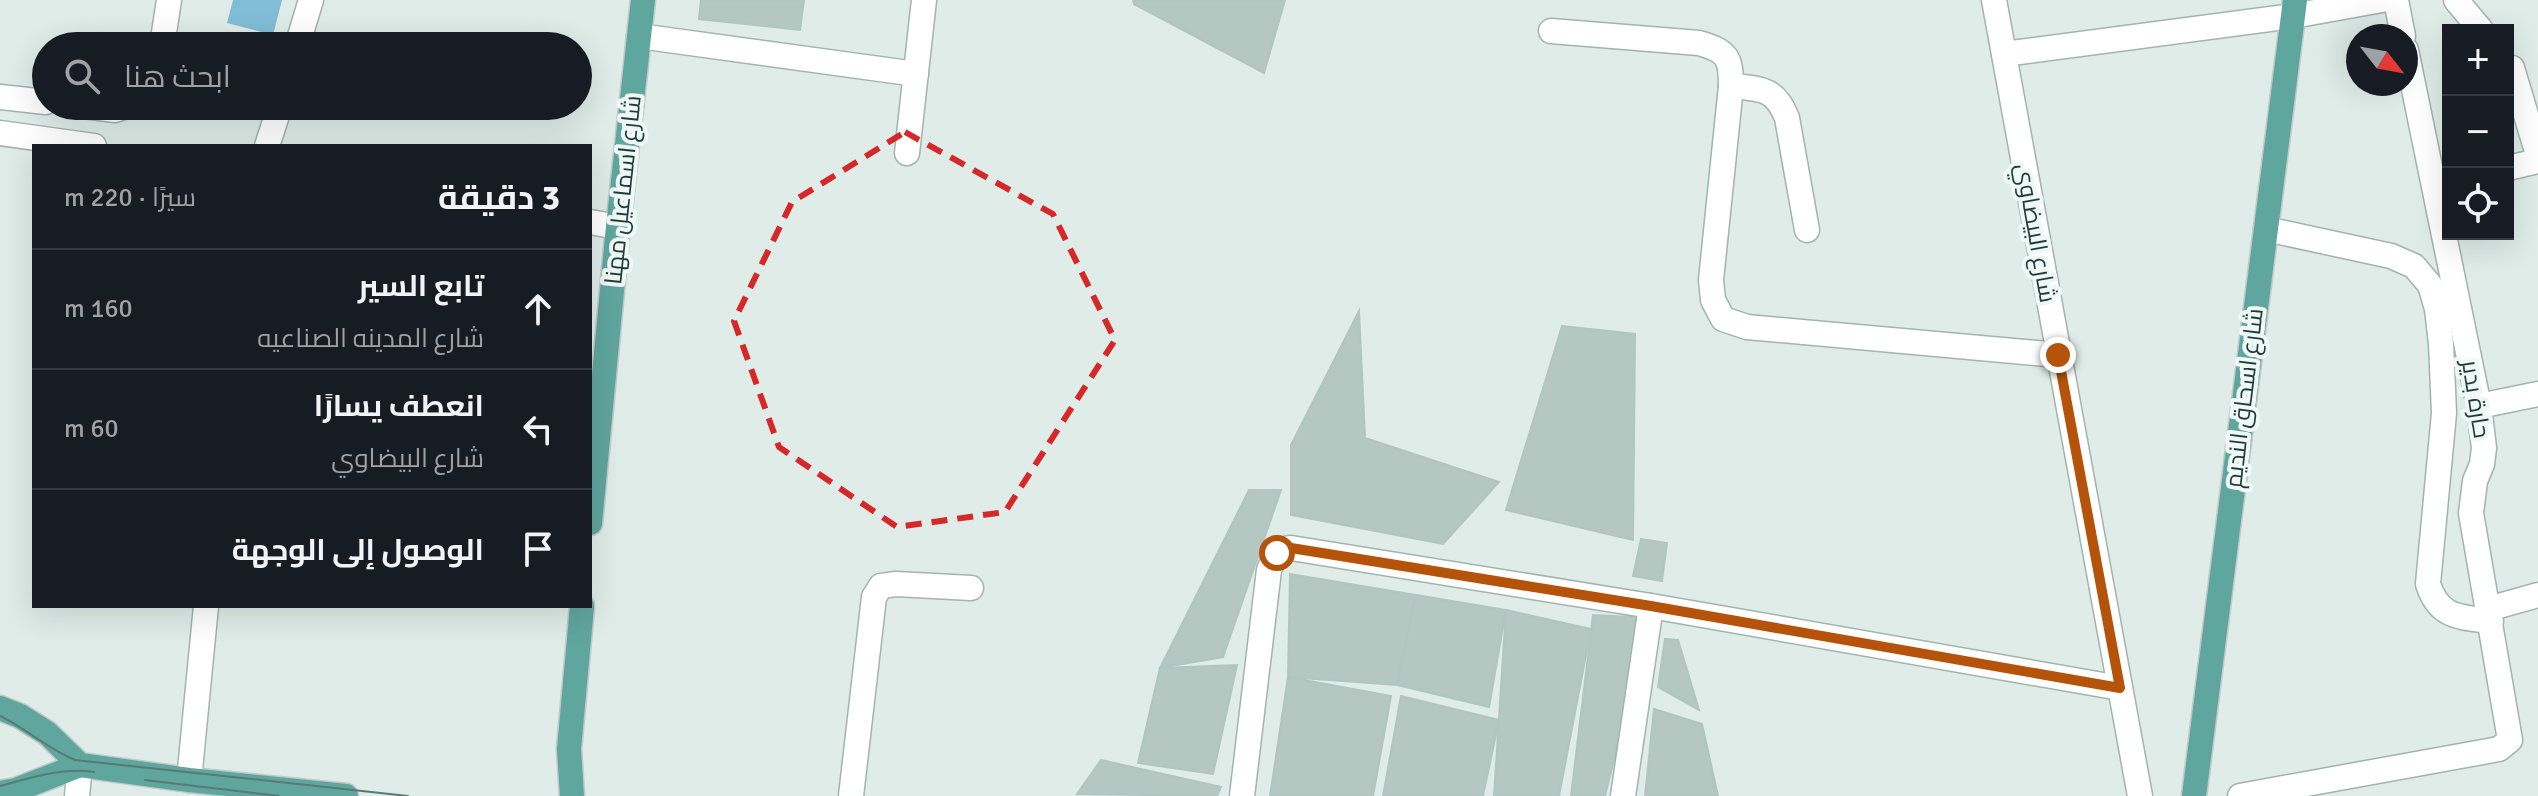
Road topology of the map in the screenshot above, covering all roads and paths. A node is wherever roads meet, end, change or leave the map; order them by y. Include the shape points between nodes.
1 (169, 0) edge
2 (311, 0) edge
3 (643, 0) edge
4 (924, 0) edge
5 (1994, 0) edge
6 (2382, 0) edge
7 (2396, 0) edge
8 (2456, 0) edge
9 (2294, 8) edge
10 (2401, 24) edge
11 (2476, 24) edge
12 (1551, 31) dead end
13 (164, 32) edge
14 (301, 32) edge
15 (639, 36) junction
16 (2004, 54) junction
17 (2514, 70) edge
18 (916, 74) junction
19 (2514, 78) edge
20 (1731, 86) junction
21 (2418, 96) edge
22 (0, 97) edge
23 (2538, 98) edge
24 (32, 100) edge
25 (275, 120) edge
26 (0, 133) edge
27 (80, 144) edge
28 (268, 144) edge
29 (907, 153) dead end
30 (2538, 158) edge
31 (2514, 166) edge
32 (2441, 186) edge
33 (592, 222) edge
34 (618, 227) junction
35 (2266, 229) junction
36 (1807, 230) dead end
37 (2058, 355) junction
38 (2538, 394) edge
39 (2479, 406) junction
40 (592, 502) edge
41 (971, 588) dead end
42 (2538, 595) edge
43 (1651, 606) junction
44 (206, 608) edge
45 (582, 608) edge
46 (2490, 615) junction
47 (2120, 688) junction
48 (0, 708) edge
49 (80, 765) junction
50 (189, 780) junction
51 (2361, 786) edge
52 (0, 793) edge
53 (77, 796) edge
54 (346, 796) edge
55 (572, 796) edge
56 (851, 796) edge
57 (1242, 796) edge
58 (1623, 796) edge
59 (2140, 796) edge
60 (2194, 796) edge
61 (2240, 796) edge

1 - 13 street
2 - 14 street
3 - 15 main road, شارع اسماعيل مهنا
4 - 18 street
5 - 16 street, شارع البيضاوي
6 - 9 street
7 - 10 street
8 - 11 street
9 - 16 street
9 - 35 main road, شارع اسحاق النديم
12 - 20 street via 1719,49 1731,66
15 - 18 street
15 - 34 main road, شارع اسماعيل مهنا
16 - 37 street, شارع البيضاوي
17 - 23 street
18 - 29 street
19 - 30 street
20 - 36 street via 1765,90 1782,105
20 - 37 street via 1711,280 1723,319 1747,327
21 - 32 street, حارة بدير
22 - 24 street
25 - 28 street
26 - 27 street
30 - 31 street
32 - 39 street, حارة بدير
33 - 34 street
34 - 40 main road, شارع اسماعيل مهنا
35 - 46 street via 2391,256 2414,266 2430,285 2441,344 2444,413 2428,584 2433,600 2446,612
35 - 60 main road, شارع اسحاق النديم
37 - 47 street, شارع البيضاوي
38 - 39 street
39 - 46 street, حارة بدير via 2484,448 2471,513
41 - 56 street via 896,584 881,586 874,597
42 - 46 street
43 - 47 street
43 - 57 street via 1283,549 1269,570
43 - 58 street
44 - 50 street
45 - 55 main road via 569,749
46 - 51 street, حارة بدير via 2510,740 2505,746
47 - 59 street, شارع البيضاوي
48 - 49 main road via 47,733
49 - 50 main road
49 - 52 main road
49 - 53 street
50 - 54 main road
51 - 61 street

